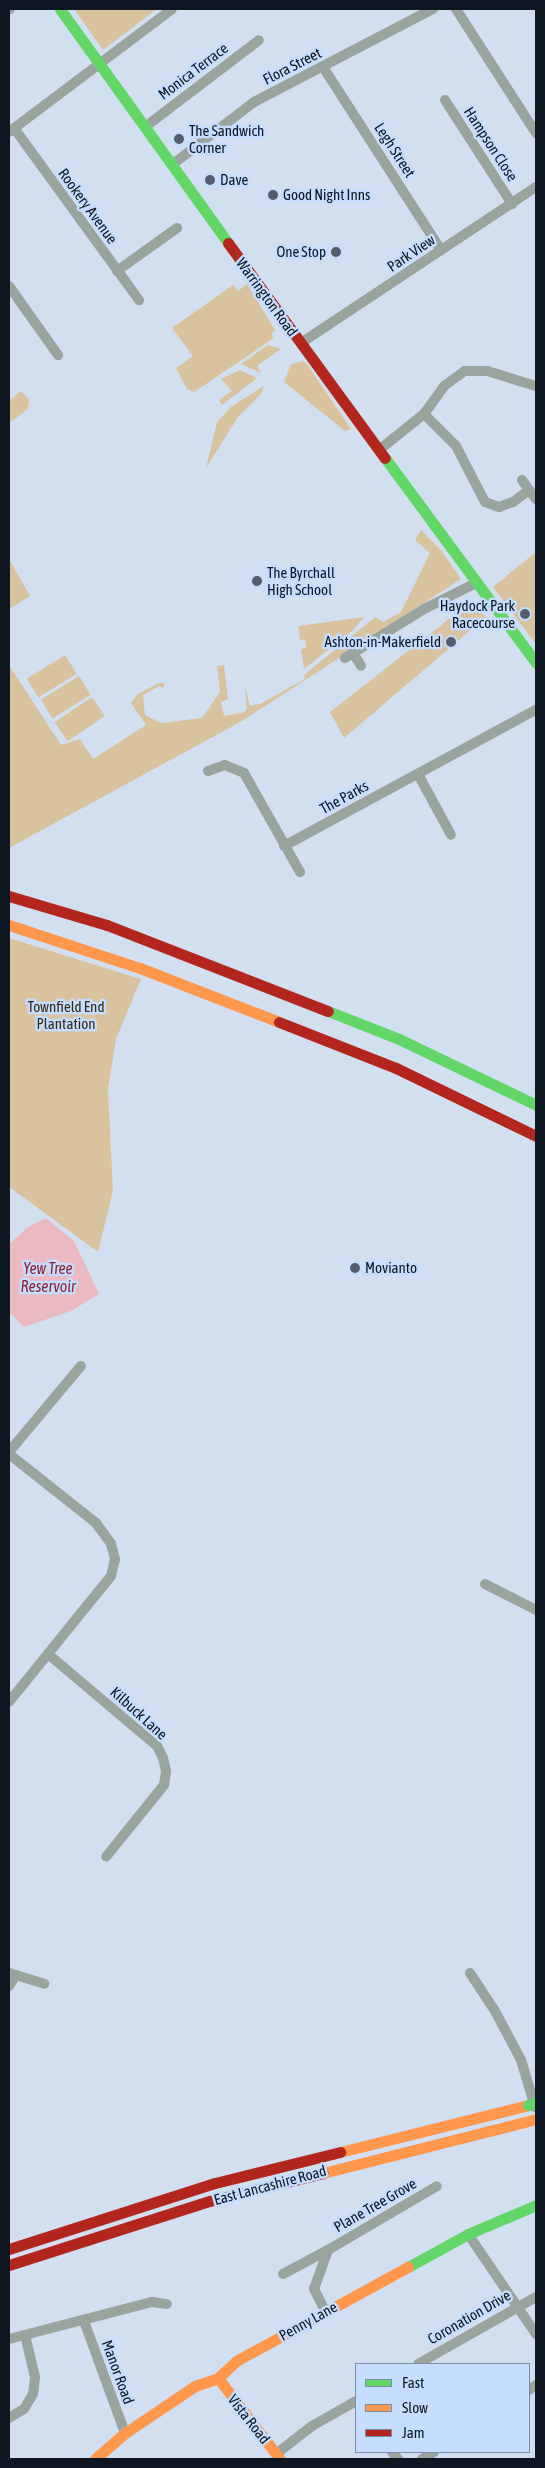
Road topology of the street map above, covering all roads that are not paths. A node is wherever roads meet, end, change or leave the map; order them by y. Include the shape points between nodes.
1 (60, 9) edge
2 (172, 9) edge
3 (434, 9) edge
4 (456, 9) edge
5 (259, 40) dead end
6 (101, 64) junction
7 (324, 67) junction
8 (445, 100) dead end
9 (145, 127) junction
10 (11, 130) edge
11 (536, 133) edge
12 (173, 164) junction
13 (536, 187) edge
14 (512, 204) junction
15 (177, 228) dead end
16 (441, 250) junction
17 (117, 272) junction
18 (9, 286) edge
19 (139, 300) dead end
20 (301, 343) junction
21 (58, 355) dead end
22 (536, 386) edge
23 (424, 414) junction
24 (379, 450) junction
25 (522, 480) dead end
26 (529, 490) junction
27 (536, 499) edge
28 (476, 583) junction
29 (536, 663) edge
30 (361, 666) dead end
31 (536, 710) edge
32 (208, 771) dead end
33 (418, 774) junction
34 (451, 835) dead end
35 (284, 846) junction
36 (300, 872) dead end
37 (9, 896) edge
38 (9, 925) edge
39 (536, 1105) edge
40 (536, 1136) edge
41 (81, 1366) dead end
42 (9, 1453) edge
43 (485, 1584) dead end
44 (536, 1610) edge
45 (48, 1654) junction
46 (9, 1702) edge
47 (106, 1857) dead end
48 (470, 1972) dead end
49 (12, 1974) edge
50 (44, 1984) dead end
51 (9, 1986) edge
52 (534, 2112) edge
53 (437, 2186) dead end
54 (536, 2205) edge
55 (468, 2234) junction
56 (9, 2249) edge
57 (328, 2250) junction
58 (9, 2265) edge
59 (283, 2274) dead end
60 (536, 2297) edge
61 (166, 2304) dead end
62 (515, 2307) junction
63 (325, 2312) junction
64 (84, 2321) junction
65 (536, 2334) edge
66 (25, 2335) junction
67 (9, 2339) edge
68 (420, 2363) edge
69 (218, 2378) junction
70 (355, 2403) edge
71 (9, 2418) edge
72 (125, 2433) junction
73 (278, 2456) edge
74 (95, 2459) edge

1 - 6 main road, Warrington Road
2 - 6 street
3 - 7 street, Flora Street
4 - 11 street
5 - 9 street, Monica Terrace
6 - 9 main road, Warrington Road
6 - 10 street
7 - 12 street, Flora Street via 244,108
7 - 16 street, Legh Street
8 - 14 street, Hampson Close
9 - 12 main road, Warrington Road
10 - 17 street, Rookery Avenue
12 - 20 main road, Warrington Road
13 - 14 street, Park View
14 - 16 street, Park View
15 - 17 street
16 - 20 street, Park View
17 - 19 street, Rookery Avenue
18 - 21 street
20 - 24 main road, Warrington Road
22 - 23 street via 487,371 465,371 453,376
23 - 24 street
23 - 26 street via 456,446 485,502 499,507 513,502
24 - 28 main road, Warrington Road
25 - 26 street
26 - 27 street
28 - 29 main road, Warrington Road
28 - 30 street via 426,608 349,656
31 - 33 street, The Parks
32 - 35 street via 225,765 244,773
33 - 34 street
33 - 35 street, The Parks
35 - 36 street
37 - 39 main road via 107,925 399,1039
38 - 40 main road via 140,968 396,1068
41 - 42 street
42 - 45 street via 96,1523 111,1544 115,1559 111,1576
43 - 44 street
45 - 46 street
45 - 47 street, Kilbuck Lane via 156,1746 163,1758 166,1771 164,1785
48 - 52 street via 521,2060
49 - 50 street
49 - 51 street
52 - 56 main road, East Lancashire Road via 215,2183
52 - 58 main road, East Lancashire Road via 210,2200
53 - 57 street, Plane Tree Grove
54 - 55 main road, Penny Lane
55 - 62 street
55 - 63 main road, Penny Lane
57 - 59 street, Plane Tree Grove
57 - 63 street, Plane Tree Grove via 314,2289
60 - 62 street, Coronation Drive
61 - 64 street via 152,2302
62 - 65 street
62 - 68 street, Coronation Drive
63 - 69 main road, Penny Lane via 236,2361
64 - 66 street
64 - 72 street, Manor Road
66 - 67 street
66 - 71 street via 35,2377 33,2394 24,2409
69 - 72 main road, Penny Lane via 195,2386
69 - 73 main road, Vista Road
70 - 73 street via 312,2426
72 - 74 main road, Penny Lane

